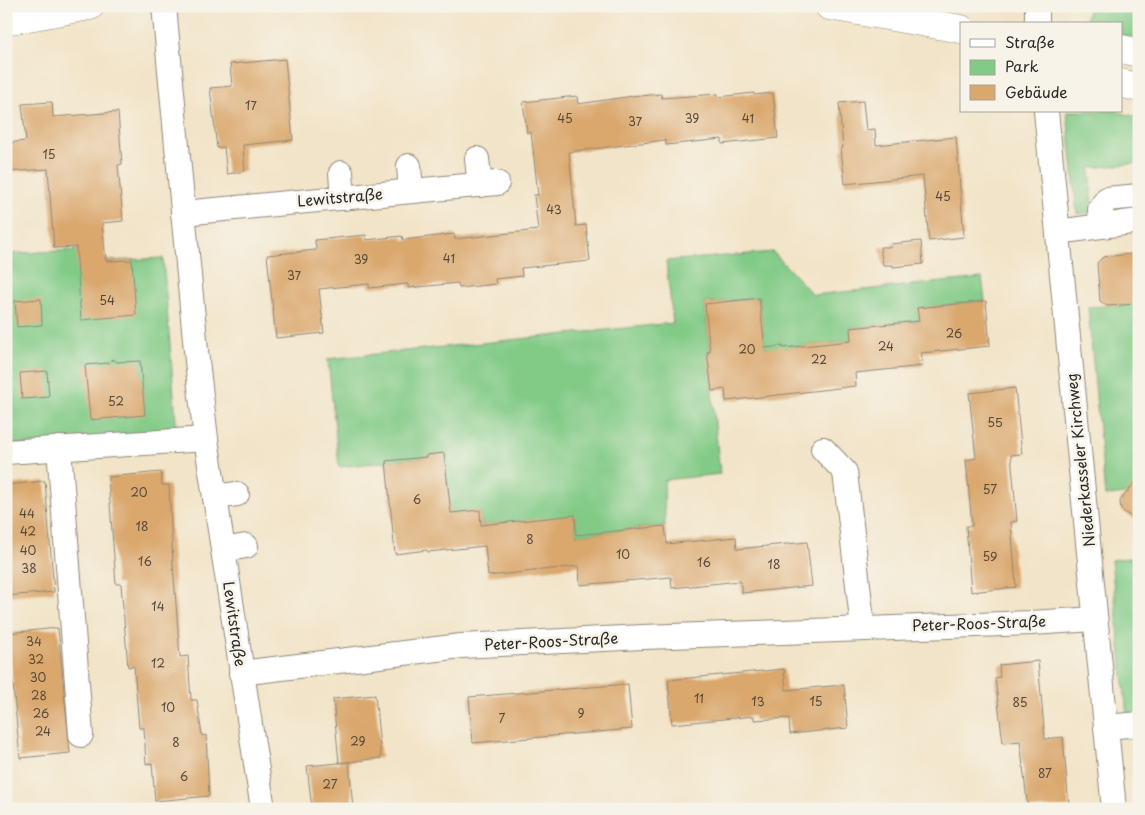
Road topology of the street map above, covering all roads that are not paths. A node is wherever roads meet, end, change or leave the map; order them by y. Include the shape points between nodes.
1 (90, 6) edge
2 (164, 6) edge
3 (829, 6) edge
4 (1037, 6) edge
5 (6, 22) edge
6 (1037, 22) edge
7 (960, 29) edge
8 (1122, 49) edge
9 (1139, 53) edge
10 (1122, 83) edge
11 (1139, 88) edge
12 (1046, 112) edge
13 (477, 159) dead end
14 (409, 166) dead end
15 (341, 173) dead end
16 (411, 192) junction
17 (1139, 196) edge
18 (343, 198) junction
19 (184, 213) junction
20 (1139, 221) edge
21 (1101, 226) junction
22 (1058, 232) junction
23 (206, 439) junction
24 (59, 448) junction
25 (823, 449) dead end
26 (6, 452) edge
27 (1095, 619) junction
28 (863, 629) junction
29 (241, 673) junction
30 (1139, 724) edge
31 (1106, 727) junction
32 (81, 735) dead end
33 (263, 809) edge
34 (1114, 809) edge

1 - 5 main road
2 - 19 street, Lewitstraße
3 - 7 main road
4 - 6 street
8 - 9 main road
10 - 11 main road
12 - 22 street, Niederkasseler Kirchweg
13 - 16 street, Lewitstraße via 488,184
14 - 16 street
15 - 18 street
16 - 18 street, Lewitstraße
17 - 21 street via 1107,199 1100,209
18 - 19 street, Lewitstraße
19 - 23 street, Lewitstraße
20 - 21 street
21 - 22 street
22 - 27 street, Niederkasseler Kirchweg
23 - 24 street
23 - 29 street, Lewitstraße via 226,496 234,548
24 - 26 street
24 - 32 street
25 - 28 street via 845,472
27 - 28 street, Peter-Roos-Straße
27 - 31 street, Niederkasseler Kirchweg
28 - 29 street, Peter-Roos-Straße via 462,646
29 - 33 street, Lewitstraße
30 - 31 street
31 - 34 street, Niederkasseler Kirchweg

